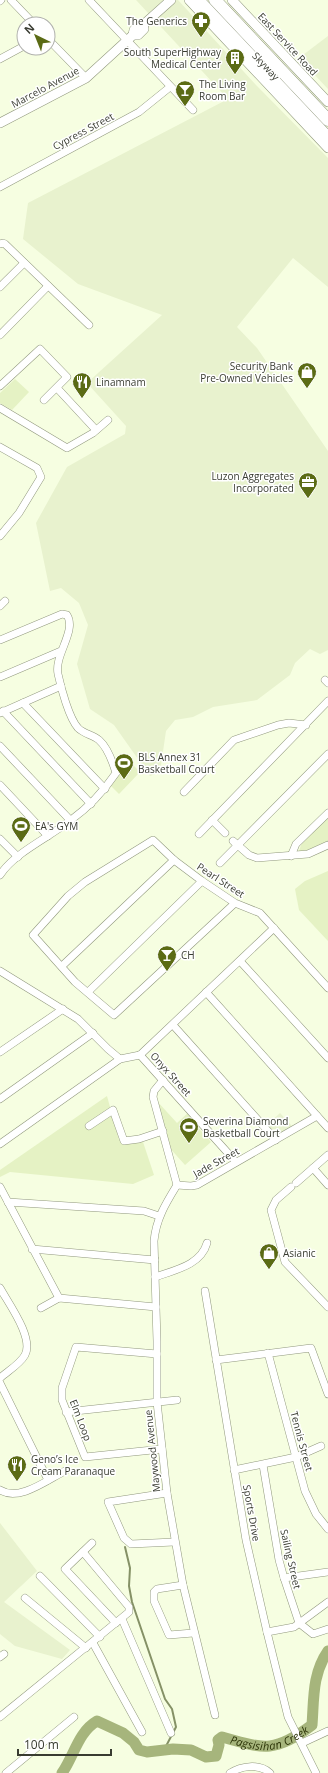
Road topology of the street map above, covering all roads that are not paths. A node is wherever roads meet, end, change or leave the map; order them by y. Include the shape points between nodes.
1 (11, 0) edge
2 (89, 0) edge
3 (171, 0) edge
4 (188, 0) edge
5 (198, 0) edge
6 (205, 0) edge
7 (215, 0) edge
8 (219, 0) edge
9 (232, 0) edge
10 (26, 16) edge
11 (130, 38) junction
12 (56, 47) edge
13 (16, 50) edge
14 (0, 59) edge
15 (86, 78) junction
16 (170, 87) junction
17 (328, 102) edge
18 (193, 110) dead end
19 (328, 115) edge
20 (328, 120) edge
21 (0, 123) edge
22 (328, 131) edge
23 (328, 138) edge
24 (328, 148) edge
25 (0, 187) edge
26 (2, 243) edge
27 (24, 263) junction
28 (48, 286) junction
29 (0, 287) edge
30 (89, 325) dead end
31 (0, 335) edge
32 (0, 386) edge
33 (57, 388) junction
34 (44, 400) dead end
35 (0, 408) edge
36 (108, 420) dead end
37 (96, 430) junction
38 (0, 447) edge
39 (0, 536) edge
40 (0, 640) edge
41 (61, 651) junction
42 (0, 677) edge
43 (61, 686) junction
44 (328, 701) edge
45 (23, 703) junction
46 (2, 712) edge
47 (306, 725) junction
48 (0, 746) edge
49 (328, 754) edge
50 (0, 785) edge
51 (105, 789) junction
52 (184, 792) dead end
53 (91, 804) junction
54 (328, 812) edge
55 (212, 820) junction
56 (71, 821) junction
57 (225, 833) dead end
58 (199, 834) dead end
59 (48, 836) junction
60 (0, 839) edge
61 (235, 843) junction
62 (328, 845) edge
63 (291, 856) junction
64 (18, 857) junction
65 (174, 860) junction
66 (220, 863) dead end
67 (0, 875) edge
68 (202, 881) junction
69 (235, 903) junction
70 (274, 928) junction
71 (240, 961) junction
72 (62, 966) junction
73 (0, 971) edge
74 (328, 988) edge
75 (88, 992) junction
76 (206, 992) junction
77 (63, 1010) junction
78 (173, 1025) junction
79 (93, 1033) junction
80 (0, 1052) edge
81 (140, 1055) junction
82 (328, 1058) edge
83 (120, 1059) junction
84 (163, 1080) junction
85 (0, 1099) edge
86 (317, 1116) junction
87 (89, 1126) dead end
88 (328, 1128) edge
89 (163, 1131) junction
90 (276, 1140) junction
91 (0, 1144) edge
92 (328, 1155) edge
93 (236, 1162) junction
94 (313, 1168) junction
95 (177, 1185) junction
96 (328, 1185) edge
97 (0, 1187) edge
98 (8, 1202) junction
99 (159, 1216) junction
100 (207, 1243) dead end
101 (32, 1249) junction
102 (154, 1260) junction
103 (155, 1277) junction
104 (0, 1288) edge
105 (205, 1291) dead end
106 (60, 1298) junction
107 (156, 1307) junction
108 (328, 1307) edge
109 (41, 1308) dead end
110 (268, 1353) junction
111 (157, 1354) junction
112 (216, 1360) junction
113 (0, 1378) edge
114 (0, 1383) edge
115 (328, 1394) edge
116 (177, 1400) dead end
117 (157, 1402) junction
118 (66, 1412) junction
119 (320, 1446) dead end
120 (162, 1449) junction
121 (296, 1456) junction
122 (262, 1465) junction
123 (234, 1470) junction
124 (65, 1472) dead end
125 (48, 1480) junction
126 (0, 1490) edge
127 (167, 1493) junction
128 (328, 1529) edge
129 (174, 1542) junction
130 (92, 1543) dead end
131 (83, 1552) junction
132 (328, 1572) edge
133 (40, 1576) dead end
134 (284, 1578) junction
135 (183, 1585) junction
136 (25, 1598) dead end
137 (328, 1602) edge
138 (119, 1621) junction
139 (299, 1623) junction
140 (328, 1630) edge
141 (193, 1632) junction
142 (267, 1632) junction
143 (100, 1637) junction
144 (93, 1643) junction
145 (86, 1648) junction
146 (215, 1715) dead end
147 (0, 1717) edge
148 (74, 1717) dead end
149 (328, 1731) edge
150 (142, 1732) dead end
151 (171, 1733) dead end
152 (300, 1739) junction
153 (6, 1773) edge
154 (230, 1773) edge
155 (270, 1773) edge
156 (316, 1773) edge

1 - 10 street
2 - 11 street
3 - 11 main road, Marcelo Avenue via 140,24
4 - 24 main road
5 - 23 highway
6 - 22 highway, Skyway
7 - 20 highway, Skyway
8 - 19 highway
9 - 17 main road, East Service Road
11 - 15 main road, Marcelo Avenue
11 - 16 street
12 - 15 street
13 - 14 street
15 - 21 main road, Marcelo Avenue
16 - 18 street
16 - 25 street, Cypress Street via 139,112
26 - 27 street
27 - 28 street
27 - 29 street
28 - 30 street
28 - 31 street
32 - 33 street via 40,349 67,376
33 - 34 street
33 - 37 street
35 - 37 street via 67,448
36 - 37 street
38 - 39 street via 36,468 41,477 19,513
40 - 41 street via 62,614 67,615 71,625
41 - 42 street
41 - 43 street via 57,672
43 - 45 street
43 - 51 street via 73,720 79,729 100,741 114,764 116,773
44 - 47 street
45 - 46 street
45 - 51 street
46 - 53 street
47 - 52 street via 278,725 234,740
47 - 55 street
48 - 56 street
49 - 61 street
50 - 59 street
51 - 53 street
53 - 56 street
54 - 63 street via 296,844
55 - 57 street
55 - 58 street
56 - 59 street
59 - 64 street
60 - 64 street
61 - 63 street via 249,855 257,858
61 - 66 street
62 - 63 street via 308,854
64 - 67 street
65 - 68 street, Pearl Street
65 - 72 street
65 - 72 street, Pearl Street via 153,840 85,882 68,896 33,935
68 - 69 street, Pearl Street
68 - 75 street
69 - 70 street, Pearl Street via 260,913
69 - 75 street via 114,1015
70 - 71 street
70 - 74 street, Pearl Street
71 - 76 street
71 - 82 street
72 - 75 street via 75,982
73 - 77 street
76 - 78 street
76 - 86 street
77 - 79 street
77 - 80 street
78 - 81 street
78 - 90 street
79 - 83 street
79 - 85 street
81 - 83 street, Onyx Street
81 - 84 street, Onyx Street
83 - 91 street
84 - 89 street via 154,1091 153,1097
84 - 93 street, Onyx Street
86 - 88 street
86 - 90 street, Jade Street
87 - 89 street via 113,1110 124,1141
89 - 95 street
90 - 93 street, Jade Street
92 - 94 street
93 - 95 street, Jade Street via 197,1185
94 - 96 street
94 - 108 street via 276,1200 271,1210 285,1262
95 - 99 street, Maywood Avenue
97 - 98 street
98 - 99 street via 144,1211
98 - 101 street
99 - 102 street, Maywood Avenue via 154,1241
100 - 103 street via 204,1251 193,1262
101 - 102 street
101 - 106 street
102 - 103 street, Maywood Avenue
103 - 107 street, Maywood Avenue
104 - 113 street via 24,1332 28,1349 19,1362
105 - 112 street, Sports Drive
106 - 107 street
106 - 109 street
107 - 111 street, Maywood Avenue
110 - 112 street
110 - 115 street via 311,1348
110 - 121 street, Tennis Street
111 - 117 street, Maywood Avenue
111 - 118 street, Elm Loop via 76,1347 62,1388
112 - 123 street, Sports Drive
114 - 125 street
116 - 117 street
117 - 118 street
117 - 120 street, Maywood Avenue
118 - 120 street, Elm Loop via 85,1456
119 - 121 street
120 - 127 street, Maywood Avenue
121 - 122 street
121 - 128 street, Tennis Street via 305,1491 316,1514
122 - 123 street
122 - 134 street, Sailing Street
123 - 142 street, Sports Drive via 246,1540
124 - 125 street
125 - 126 street via 19,1494
127 - 129 street, Maywood Avenue
127 - 129 street via 108,1502 124,1538 131,1544
129 - 135 street, Maywood Avenue
130 - 131 street
131 - 138 street via 130,1610
131 - 138 street via 66,1567 66,1571
132 - 134 street
133 - 143 street
134 - 139 street, Sailing Street
135 - 141 street, Maywood Avenue
135 - 141 street via 157,1589 154,1592 154,1601 169,1635
136 - 145 street
137 - 139 street
138 - 143 street
138 - 151 street
139 - 140 street via 313,1634
139 - 142 street via 294,1627
141 - 146 street, Maywood Avenue
142 - 152 street, Sports Drive via 288,1717
143 - 144 street
144 - 145 street
144 - 150 street
145 - 147 street
148 - 153 street
149 - 152 street
152 - 156 street, Sports Drive
154 - 155 street via 244,1766

